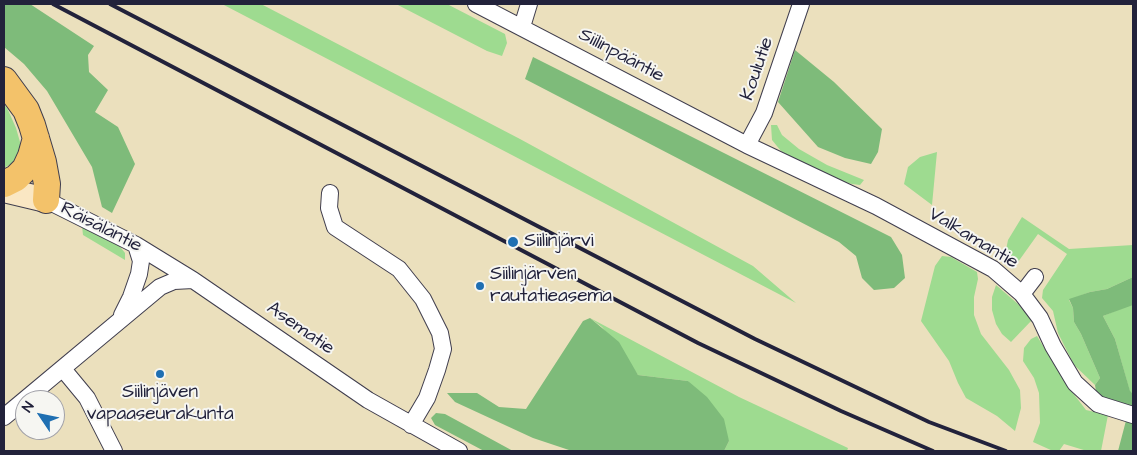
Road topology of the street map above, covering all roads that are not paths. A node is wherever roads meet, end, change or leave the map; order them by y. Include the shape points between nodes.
1 (476, 4) edge
2 (529, 4) edge
3 (801, 4) edge
4 (522, 27) junction
5 (4, 80) edge
6 (36, 138) junction
7 (746, 145) junction
8 (4, 184) edge
9 (4, 190) edge
10 (330, 193) dead end
11 (46, 200) junction
12 (136, 246) junction
13 (1034, 277) dead end
14 (193, 280) junction
15 (1022, 294) junction
16 (120, 319) junction
17 (63, 369) junction
18 (1133, 415) edge
19 (4, 417) edge
20 (411, 425) junction
21 (114, 451) edge
22 (459, 451) edge

1 - 4 street, Siilinpääntie
2 - 4 street
3 - 7 street, Koulutie via 764,113
4 - 7 street, Siilinpääntie
5 - 6 main road via 26,110
6 - 8 main road via 24,169
6 - 11 main road via 47,184
7 - 15 street, Valkamantie via 925,232 993,270
9 - 11 street, Räisäläntie
10 - 20 street via 329,208 335,227 399,269 423,299 440,332 443,349 437,370 427,398
11 - 12 street, Räisäläntie
12 - 14 street, Räisäläntie
12 - 16 street via 141,261 139,274
13 - 15 street
14 - 16 street via 174,281 160,287
14 - 20 street, Asematie via 368,400
15 - 18 street, Valkamantie via 1040,318 1075,384 1098,404
16 - 17 street
17 - 19 street
17 - 21 street via 87,398
20 - 22 street, Asematie

